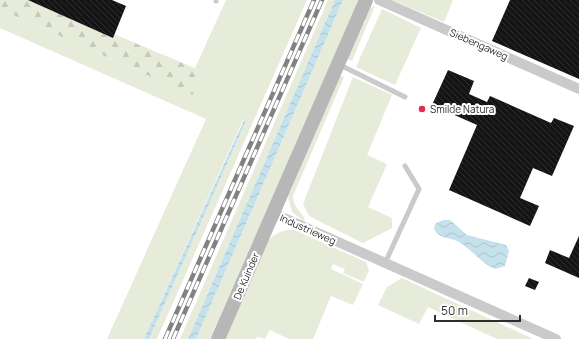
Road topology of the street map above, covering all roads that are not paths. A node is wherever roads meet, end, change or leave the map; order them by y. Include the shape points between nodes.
1 (366, 0) edge
2 (379, 0) edge
3 (339, 64) junction
4 (579, 89) edge
5 (406, 97) dead end
6 (405, 166) dead end
7 (273, 213) junction
8 (385, 263) junction
9 (218, 339) edge
10 (556, 339) edge

1 - 3 main road, Industrieweg
2 - 4 street, Siebengaweg
3 - 5 lane
3 - 7 main road, Industrieweg
6 - 8 lane via 419,189
7 - 8 street, Industrieweg
7 - 9 main road, De Kuinder
8 - 10 street, Industrieweg

